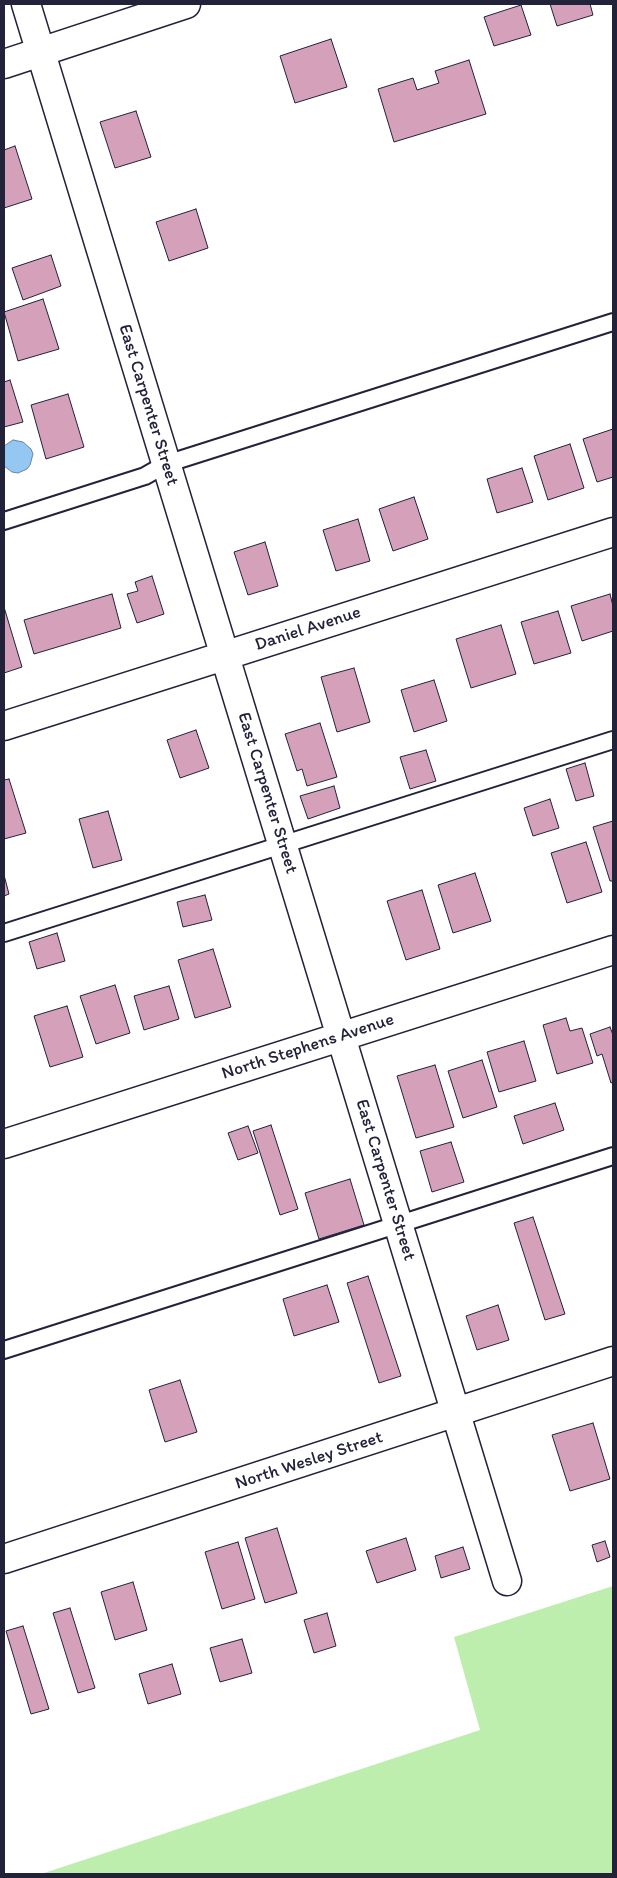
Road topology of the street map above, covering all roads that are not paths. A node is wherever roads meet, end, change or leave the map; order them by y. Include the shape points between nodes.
1 (26, 4) edge
2 (186, 4) edge
3 (40, 51) junction
4 (4, 64) edge
5 (613, 322) edge
6 (166, 464) junction
7 (4, 521) edge
8 (613, 532) edge
9 (224, 656) junction
10 (4, 726) edge
11 (613, 740) edge
12 (283, 844) junction
13 (4, 933) edge
14 (613, 950) edge
15 (341, 1036) junction
16 (4, 1144) edge
17 (613, 1156) edge
18 (398, 1225) junction
19 (4, 1350) edge
20 (613, 1361) edge
21 (456, 1413) junction
22 (4, 1559) edge
23 (507, 1581) dead end

1 - 3 street, East Carpenter Street
2 - 3 street
3 - 4 street
3 - 6 street, East Carpenter Street
5 - 6 lane
6 - 7 lane via 145,476
6 - 9 street, East Carpenter Street
8 - 9 street, Daniel Avenue
9 - 10 street, Daniel Avenue
9 - 12 street, East Carpenter Street
11 - 12 lane
12 - 13 lane
12 - 15 street, East Carpenter Street
14 - 15 street, North Stephens Avenue
15 - 16 street, North Stephens Avenue
15 - 18 street, East Carpenter Street
17 - 18 lane
18 - 19 lane
18 - 21 street, East Carpenter Street
20 - 21 street, North Wesley Street
21 - 22 street, North Wesley Street
21 - 23 street, East Carpenter Street

